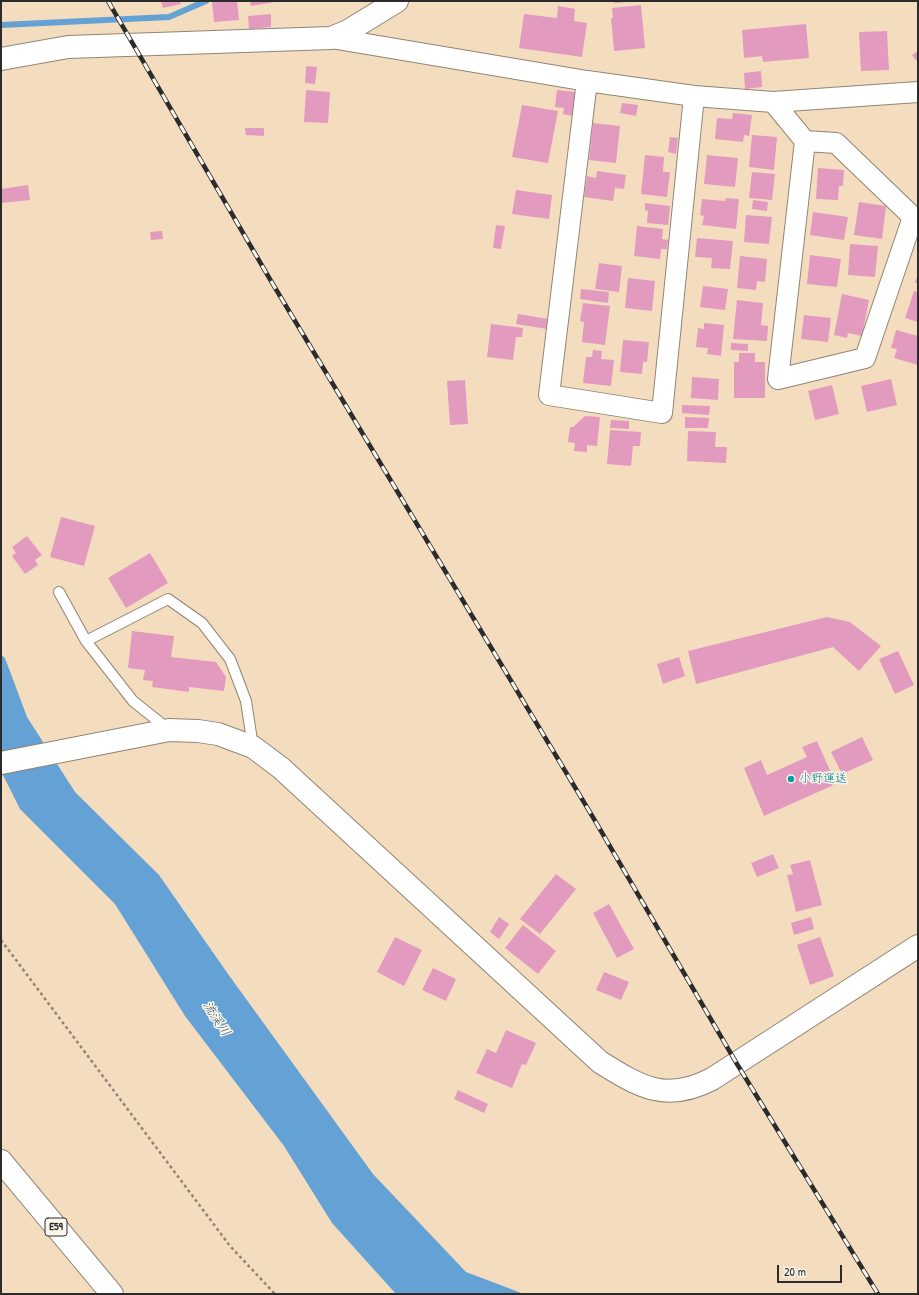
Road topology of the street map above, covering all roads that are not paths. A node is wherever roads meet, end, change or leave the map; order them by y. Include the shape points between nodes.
1 (397, 1) edge
2 (331, 38) junction
3 (1, 59) edge
4 (587, 81) junction
5 (918, 92) edge
6 (694, 96) junction
7 (773, 102) junction
8 (805, 141) junction
9 (915, 219) edge
10 (59, 592) dead end
11 (86, 641) junction
12 (169, 730) junction
13 (253, 748) junction
14 (1, 763) edge
15 (918, 946) edge
16 (1, 1161) edge
17 (112, 1294) edge

1 - 2 main road via 348,31
2 - 3 main road via 68,47
2 - 4 street
4 - 6 street
4 - 6 street via 549,395 662,413
5 - 7 street
6 - 7 street
7 - 8 street
8 - 9 street via 836,143
8 - 9 street via 778,379 865,358
10 - 11 lane
11 - 12 lane via 134,701
11 - 13 lane via 168,599 202,623 230,659 246,701
12 - 13 main road via 218,734
12 - 14 main road
13 - 15 main road via 281,768 600,1062 634,1083 654,1089 675,1091 695,1088 712,1080
16 - 17 main road, E59

